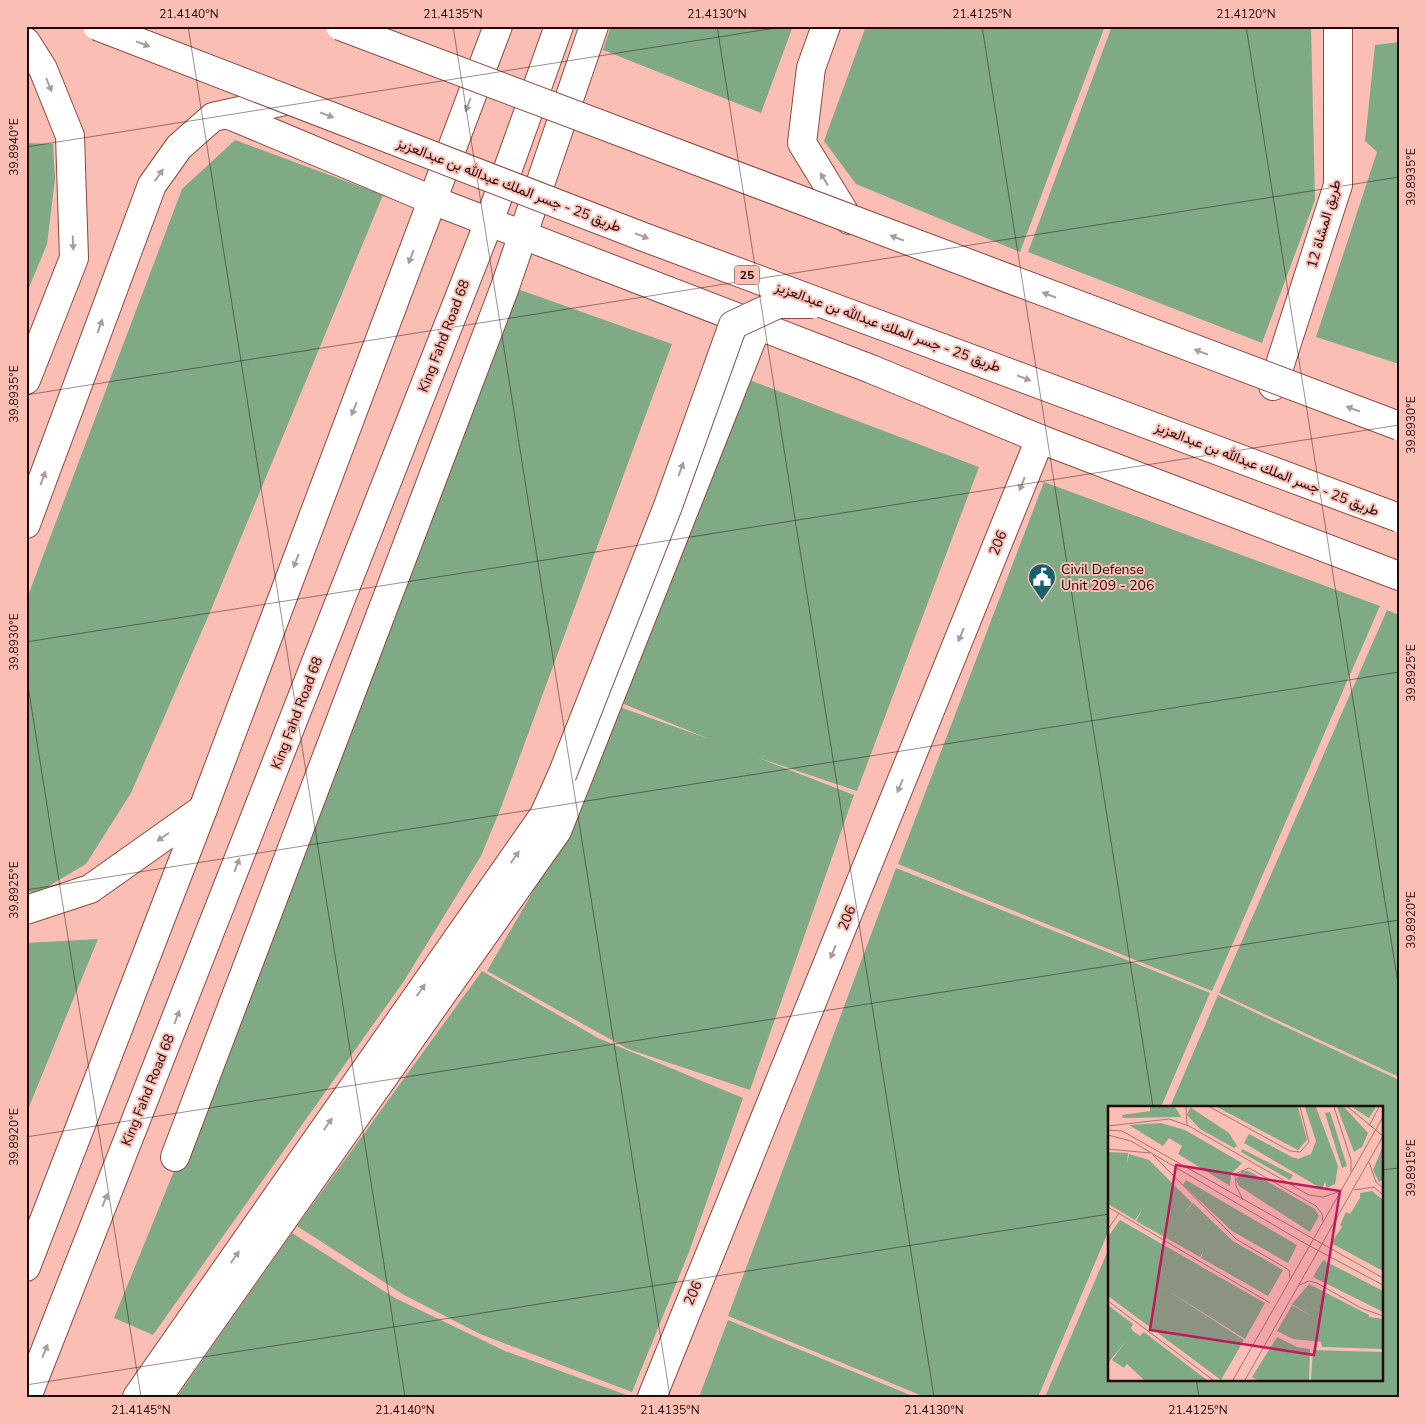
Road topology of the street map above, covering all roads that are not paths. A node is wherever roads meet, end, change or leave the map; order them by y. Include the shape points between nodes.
1 (97, 26) edge
2 (340, 26) edge
3 (498, 26) edge
4 (559, 26) edge
5 (594, 26) edge
6 (826, 26) edge
7 (1338, 26) edge
8 (26, 42) edge
9 (289, 100) junction
10 (227, 114) junction
11 (432, 200) junction
12 (849, 220) junction
13 (489, 222) junction
14 (830, 305) junction
15 (757, 326) junction
16 (26, 380) edge
17 (1274, 386) dead end
18 (1399, 426) edge
19 (1040, 439) junction
20 (1399, 518) edge
21 (26, 524) edge
22 (1399, 576) edge
23 (203, 809) junction
24 (26, 910) edge
25 (175, 1157) dead end
26 (26, 1267) edge
27 (27, 1397) edge
28 (136, 1397) edge
29 (158, 1397) edge
30 (652, 1397) edge

1 -> 9 main road, طريق 25 - جسر الملك عبدالله بن عبدالعزيز / 25, bridge
2 - 12 main road, bridge
3 -> 11 main road
4 - 13 main road, King Fahd Road 68
5 - 25 main road via 505,287
12 -> 6 main road via 802,143 811,68
7 - 17 main road, طريق المشاة 12 via 1338,185
8 -> 16 main road via 43,70 70,136 74,258
9 - 10 main road
9 -> 14 main road, طريق 25 - جسر الملك عبدالله بن عبدالعزيز / 25, bridge
10 - 11 main road
21 -> 10 main road via 152,185 180,147 213,117
11 - 13 main road
11 -> 23 main road
18 -> 12 main road, bridge
13 - 15 main road
27 -> 13 main road, King Fahd Road 68
14 -> 20 main road, طريق 25 - جسر الملك عبدالله بن عبدالعزيز / 25, bridge
28 -> 14 main road, bridge via 544,815 668,506 733,325 778,304
15 - 19 main road
15 - 29 main road via 557,831
19 - 22 main road
19 -> 30 main road, 206
23 -> 24 main road via 90,889
23 - 26 main road

